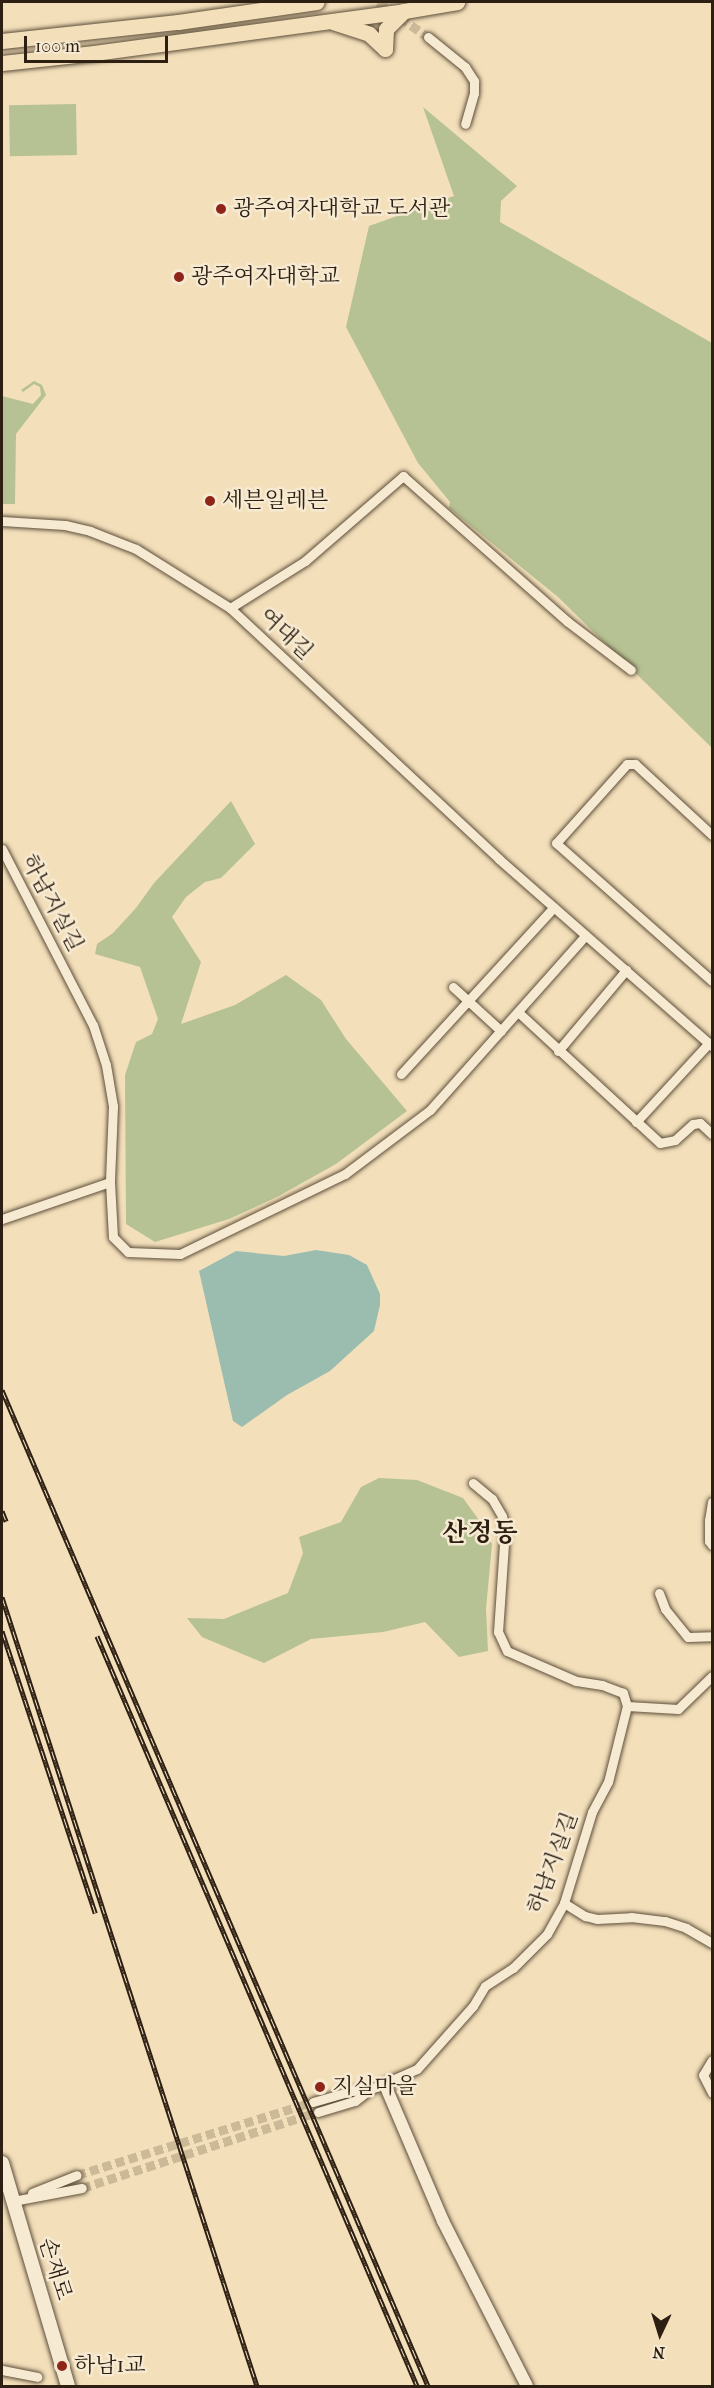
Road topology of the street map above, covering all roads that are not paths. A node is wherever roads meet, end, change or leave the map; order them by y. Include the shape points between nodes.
1 (317, 2) edge
2 (456, 2) edge
3 (404, 11) junction
4 (330, 21) junction
5 (2, 32) edge
6 (78, 34) junction
7 (428, 37) tunnel mouth
8 (2, 41) edge
9 (4, 63) edge
10 (465, 124) dead end
11 (2, 521) edge
12 (230, 608) junction
13 (631, 670) dead end
14 (712, 835) edge
15 (2, 849) edge
16 (554, 907) junction
17 (586, 935) junction
18 (626, 970) junction
19 (712, 981) edge
20 (453, 987) dead end
21 (468, 1001) junction
22 (518, 1012) junction
23 (501, 1031) junction
24 (711, 1044) edge
25 (558, 1051) junction
26 (401, 1074) dead end
27 (636, 1122) junction
28 (712, 1134) edge
29 (110, 1182) junction
30 (2, 1219) edge
31 (473, 1483) dead end
32 (712, 1502) edge
33 (712, 1545) edge
34 (658, 1593) dead end
35 (712, 1636) edge
36 (712, 1676) edge
37 (627, 1706) junction
38 (564, 1903) junction
39 (712, 1943) edge
40 (712, 2060) edge
41 (384, 2085) junction
42 (369, 2090) junction
43 (712, 2093) edge
44 (313, 2103) tunnel mouth
45 (318, 2112) tunnel mouth
46 (2, 2163) edge
47 (77, 2175) tunnel mouth
48 (81, 2188) tunnel mouth
49 (7, 2202) edge
50 (2, 2370) edge
51 (37, 2377) dead end
52 (68, 2386) edge
53 (527, 2386) edge

1 - 6 highway
2 - 3 highway
3 - 4 highway
3 - 4 highway via 386,29 385,49 369,34
4 - 9 highway
5 - 6 highway
6 - 8 highway
7 - 10 street via 465,67 474,81
11 - 12 street, 여대길 via 65,525 98,534 136,549
12 - 13 street via 305,561 403,476 568,622
12 - 16 street, 여대길
14 - 19 street via 635,764 627,764 556,843
15 - 29 street, 하남지실길 via 93,1025 106,1065 113,1106
16 - 17 street, 여대길
16 - 21 street
17 - 18 street, 여대길
17 - 22 street, 하남지실길
18 - 24 street, 여대길
18 - 25 street
20 - 21 street
21 - 23 street
21 - 26 street
22 - 23 street, 하남지실길
22 - 25 street via 550,1039
23 - 29 street, 하남지실길 via 430,1110 345,1174 180,1254 128,1252 113,1237
24 - 27 street
25 - 27 street
27 - 28 street via 660,1143 675,1140 693,1124 700,1123
29 - 30 street
31 - 37 street via 492,1499 505,1528 498,1632 507,1651 576,1681 623,1693
32 - 33 street
34 - 35 street via 665,1609 688,1637
36 - 37 street via 678,1709
37 - 38 street, 하남지실길 via 608,1782 592,1812
38 - 39 street via 597,1919 665,1921
38 - 41 street, 하남지실길 via 547,1934 513,1968 485,1986 427,2061
40 - 43 street via 703,2075
41 - 42 street, 하남지실길
41 - 53 street via 443,2221
42 - 44 street via 351,2091
42 - 45 street via 355,2101
46 - 49 main road, 손재로
47 - 49 street
48 - 49 street
49 - 52 main road, 손재로
50 - 51 street

